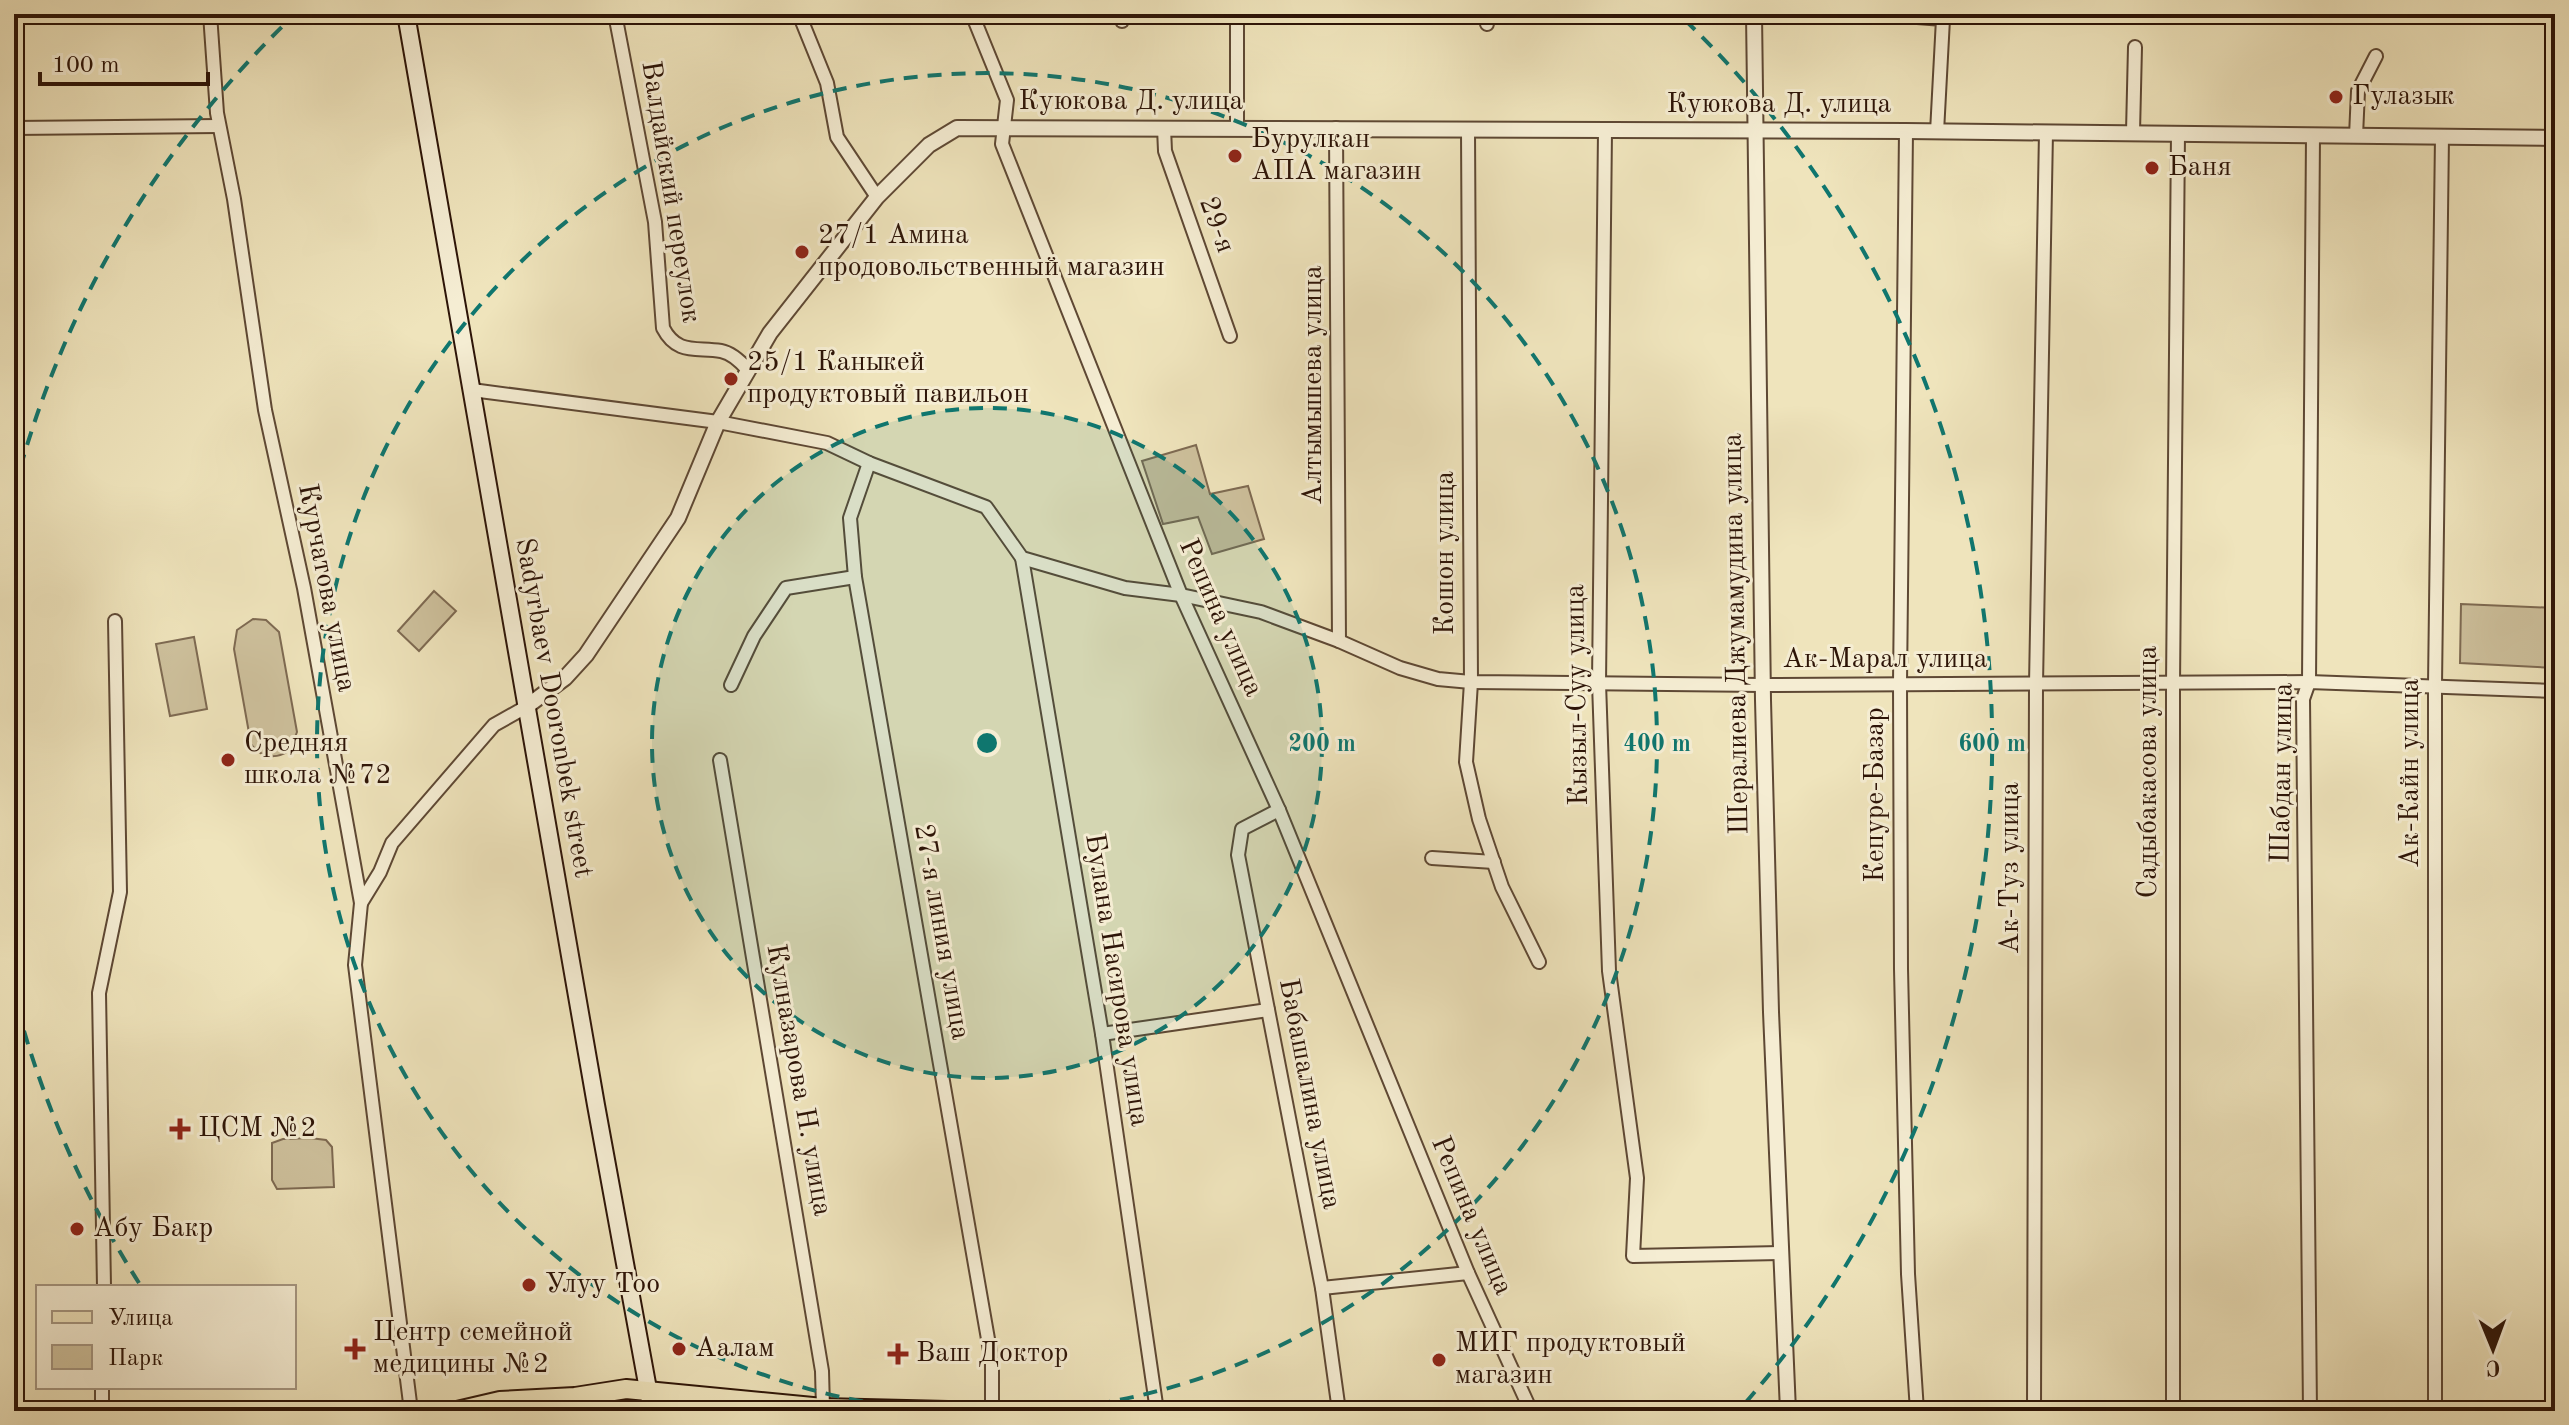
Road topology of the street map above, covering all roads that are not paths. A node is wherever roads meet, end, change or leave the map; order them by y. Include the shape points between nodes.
1 (210, 14) edge
2 (406, 14) edge
3 (615, 14) edge
4 (799, 14) edge
5 (972, 14) edge
6 (1237, 14) edge
7 (1754, 14) edge
8 (1878, 14) edge
9 (2135, 47) dead end
10 (2376, 56) dead end
11 (219, 126) junction
12 (1003, 127) junction
13 (14, 128) edge
14 (1164, 128) junction
15 (1237, 128) junction
16 (1336, 128) junction
17 (1468, 130) junction
18 (1605, 131) junction
19 (1755, 131) junction
20 (1906, 131) junction
21 (1937, 132) junction
22 (2046, 132) junction
23 (2133, 132) junction
24 (2178, 133) junction
25 (2313, 136) junction
26 (2356, 136) junction
27 (2442, 136) junction
28 (2555, 138) edge
29 (877, 197) junction
30 (1230, 336) dead end
31 (748, 370) junction
32 (472, 390) junction
33 (718, 422) junction
34 (869, 463) junction
35 (1022, 558) junction
36 (855, 577) junction
37 (1181, 595) junction
38 (115, 621) dead end
39 (1339, 641) junction
40 (1471, 682) junction
41 (2309, 682) junction
42 (1599, 683) junction
43 (1900, 683) junction
44 (2036, 684) junction
45 (2173, 684) junction
46 (731, 685) dead end
47 (1763, 685) junction
48 (2435, 685) junction
49 (2555, 691) edge
50 (526, 707) junction
51 (720, 760) dead end
52 (1279, 810) junction
53 (1432, 858) dead end
54 (1494, 862) junction
55 (361, 903) junction
56 (1539, 962) dead end
57 (1268, 1010) junction
58 (1102, 1034) junction
59 (1782, 1253) junction
60 (1468, 1273) junction
61 (104, 1285) edge
62 (1322, 1288) junction
63 (102, 1389) edge
64 (648, 1391) junction
65 (823, 1408) junction
66 (102, 1411) edge
67 (411, 1411) edge
68 (457, 1411) edge
69 (652, 1411) edge
70 (948, 1411) edge
71 (992, 1411) edge
72 (1157, 1411) edge
73 (1339, 1411) edge
74 (1515, 1411) edge
75 (1533, 1411) edge
76 (1788, 1411) edge
77 (1917, 1411) edge
78 (2034, 1411) edge
79 (2173, 1411) edge
80 (2310, 1411) edge
81 (2435, 1411) edge

1 - 11 street, Курчатова улица
2 - 32 main road, Sadyrbaev Dooronbek street
3 - 31 street, Валдайский переулок via 655,222 663,328 681,347 723,351
4 - 29 street via 827,83 837,137
5 - 12 street, Репина улица via 1007,100
6 - 15 street
7 - 19 street, Шералиева Джумамудина улица
8 - 21 street via 1943,19
9 - 23 street
10 - 26 street via 2358,91
11 - 13 street
11 - 55 street, Курчатова улица via 265,410 304,588
12 - 14 street, Куюкова Д. улица
12 - 29 street, Куюкова Д. улица via 969,126 947,132
12 - 37 street, Репина улица via 1002,144
14 - 15 street, Куюкова Д. улица
14 - 30 street, 29-я via 1165,151
15 - 16 street, Куюкова Д. улица
16 - 17 street, Куюкова Д. улица
16 - 39 street, Алтымышева улица
17 - 18 street, Куюкова Д. улица
17 - 40 street, Кошон улица
18 - 19 street, Куюкова Д. улица
18 - 42 street, Кызыл-Суу улица
19 - 20 street, Куюкова Д. улица
19 - 47 street, Шералиева Джумамудина улица
20 - 21 street, Куюкова Д. улица
20 - 43 street, Кепуре-Базар
21 - 22 street, Куюкова Д. улица
22 - 23 street, Куюкова Д. улица
22 - 44 street, Ак-Туз улица
23 - 24 street, Куюкова Д. улица
24 - 25 street, Куюкова Д. улица
24 - 45 street, Садыбакасова улица
25 - 26 street, Куюкова Д. улица
25 - 41 street, Шабдан улица
26 - 27 street, Куюкова Д. улица
27 - 28 street, Куюкова Д. улица
27 - 48 street, Ак-Кайн улица
29 - 31 street, Куюкова Д. улица via 770,333
31 - 33 street, Куюкова Д. улица
32 - 33 street
32 - 50 main road, Sadyrbaev Dooronbek street
33 - 34 street via 827,443
33 - 50 street, Куюкова Д. улица via 678,518 611,618 565,678
34 - 35 street via 986,507
34 - 36 street, 27-я линия улица via 850,518
35 - 37 street, Ак-Марал улица via 1125,588
35 - 58 street, Булана Насирова улица
36 - 46 street via 786,588 754,636
36 - 71 street, 27-я линия улица via 992,1362
37 - 39 street, Ак-Марал улица via 1261,612
37 - 52 street, Репина улица
38 - 61 street via 120,892 99,993
39 - 40 street, Ак-Марал улица via 1400,668
40 - 42 street, Ак-Марал улица
40 - 54 street, Кошон улица via 1466,762
41 - 45 street, Ак-Марал улица
41 - 48 street, Ак-Марал улица
41 - 80 street, Шабдан улица via 2303,699
42 - 47 street, Ак-Марал улица
42 - 59 street, Кызыл-Суу улица via 1609,971 1637,1178 1633,1256
43 - 44 street, Ак-Марал улица
43 - 47 street, Ак-Марал улица
43 - 77 street, Кепуре-Базар via 1908,1274
44 - 45 street, Ак-Марал улица
44 - 78 street, Ак-Туз улица
45 - 79 street, Садыбакасова улица
47 - 59 street, Шералиева Джумамудина улица
48 - 49 street, Ак-Марал улица
48 - 81 street, Ак-Кайн улица
50 - 55 street via 494,725 392,843
50 - 64 main road, Sadyrbaev Dooronbek street
51 - 65 street, Кулназарова Н. улица via 822,1371
52 - 57 street, Бабашалина улица via 1242,829 1238,855
52 - 60 street, Репина улица
53 - 54 street
54 - 56 street, Кошон улица
55 - 67 street, Курчатова улица via 355,965
57 - 58 street
57 - 62 street, Бабашалина улица
58 - 72 street, Булана Насирова улица
59 - 76 street, Шералиева Джумамудина улица
60 - 62 street
60 - 75 street, Репина улица
62 - 73 street, Бабашалина улица
63 - 66 street
64 - 65 main road
64 - 68 main road via 500,1401
64 - 69 main road, Sadyrbaev Dooronbek street
65 - 70 main road
74 - 75 main road

